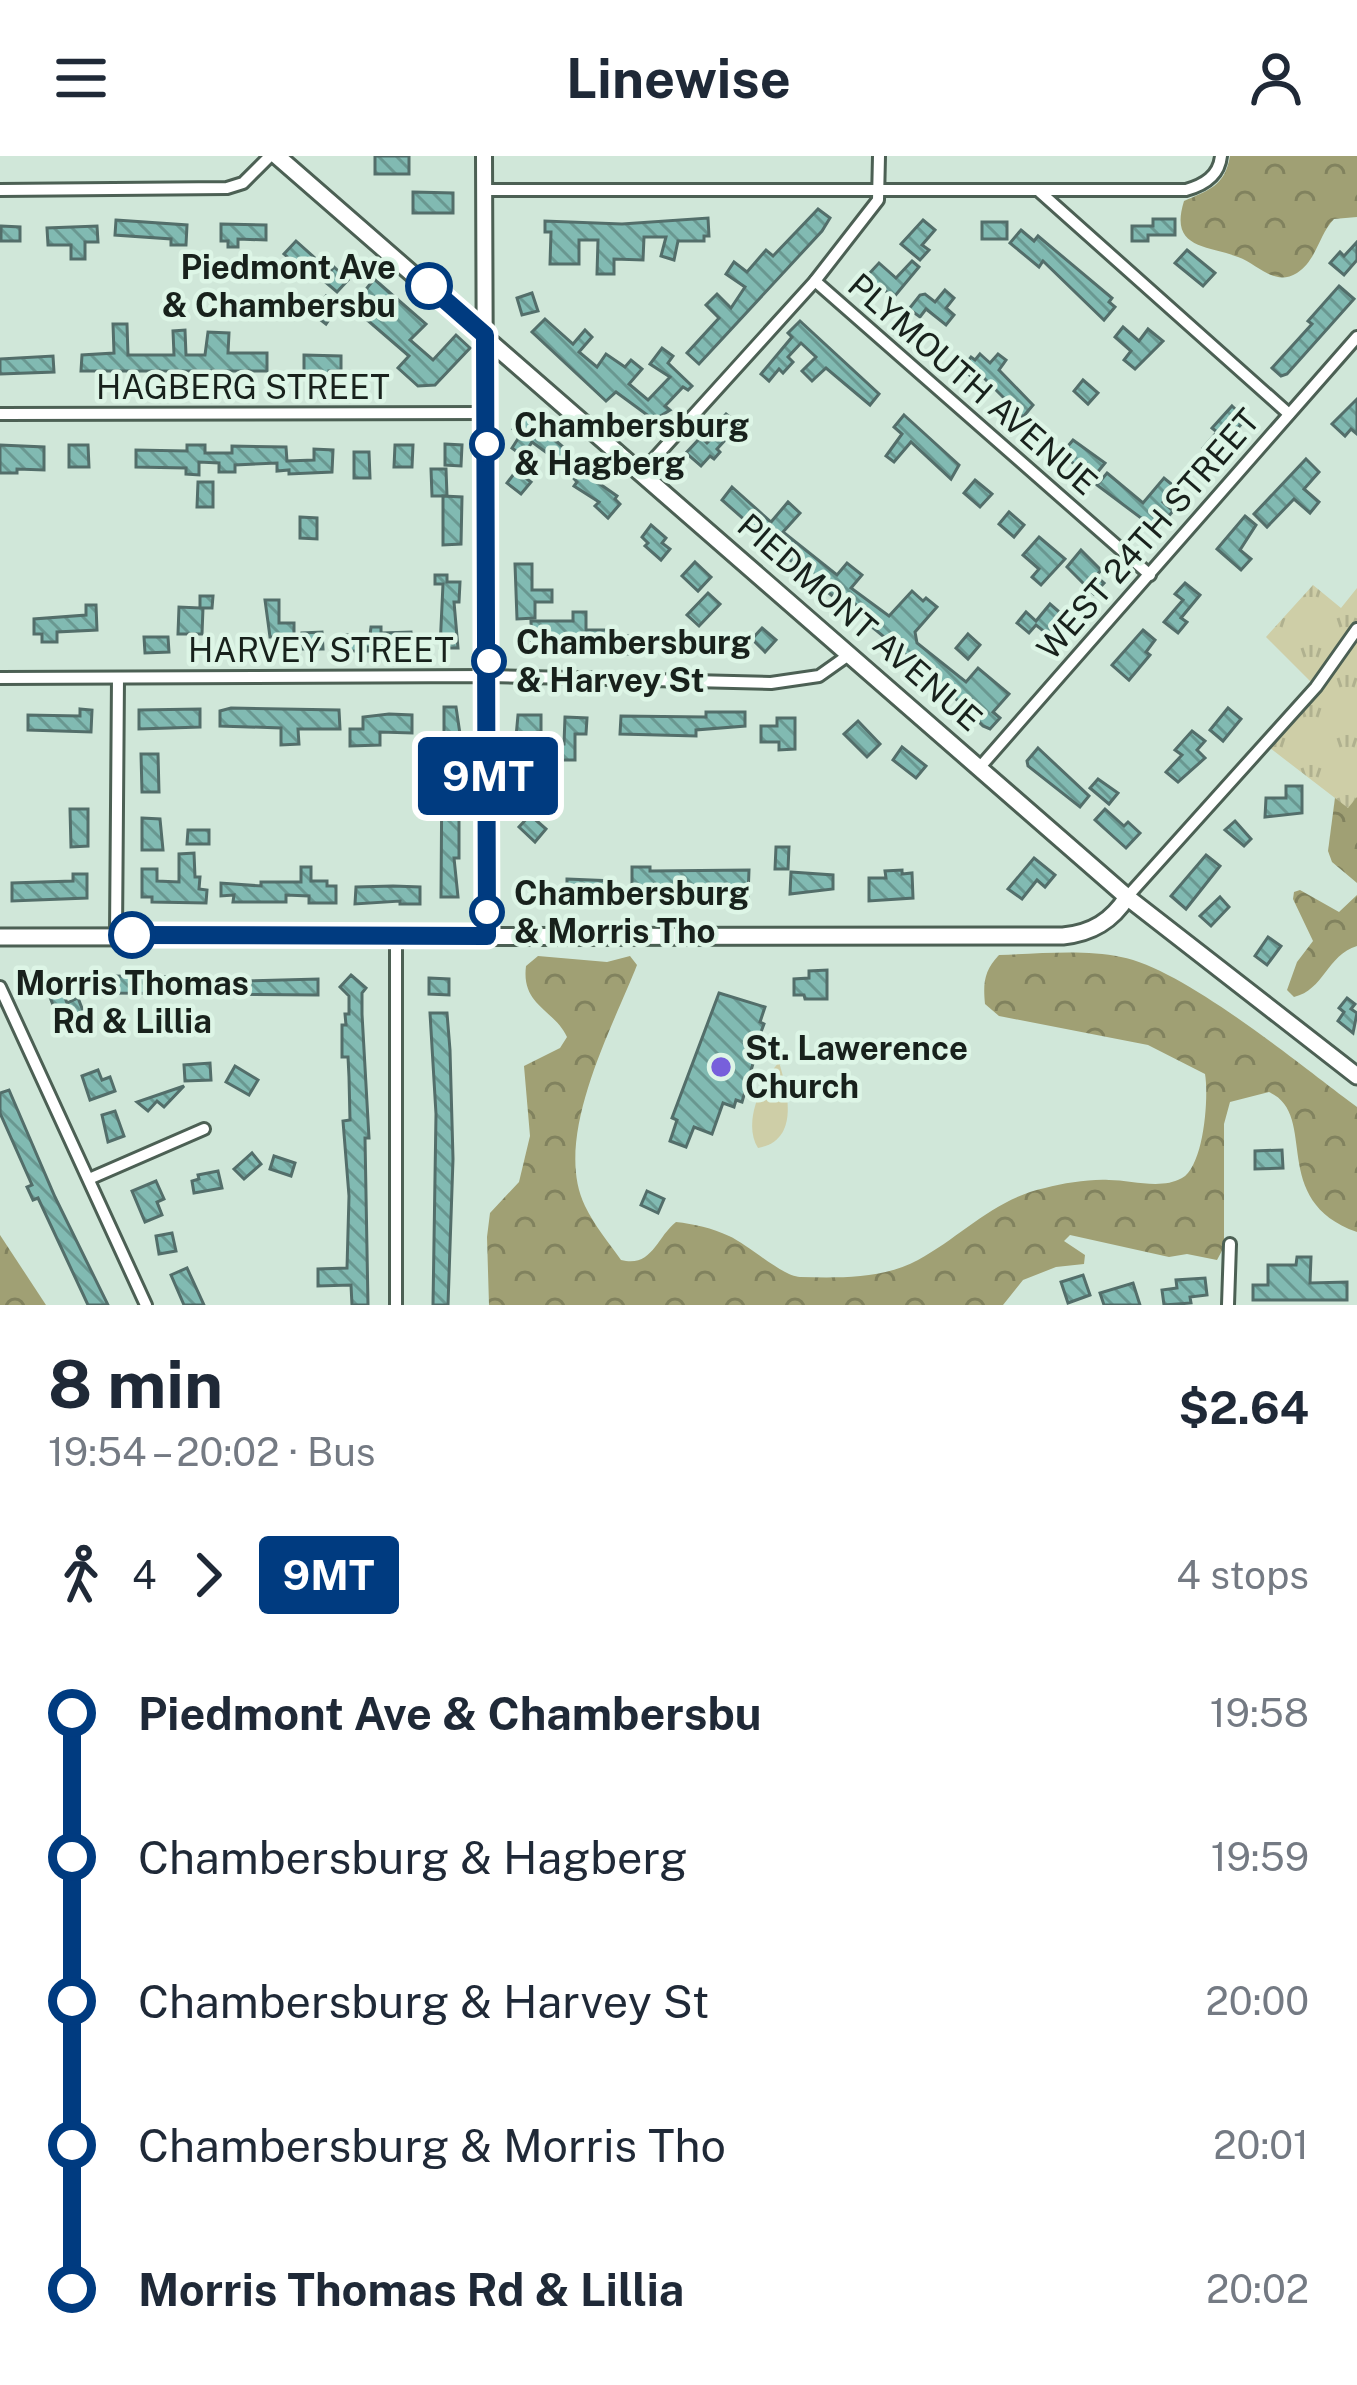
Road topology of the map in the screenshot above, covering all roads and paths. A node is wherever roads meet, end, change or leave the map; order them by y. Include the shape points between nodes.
1 (274, 156) edge
2 (484, 156) edge
3 (879, 156) edge
4 (1221, 159) edge
5 (0, 190) edge
6 (483, 190) junction
7 (880, 190) junction
8 (1039, 191) junction
9 (815, 281) junction
10 (485, 335) junction
11 (1357, 337) edge
12 (487, 413) junction
13 (1289, 413) junction
14 (0, 414) edge
15 (642, 472) junction
16 (1150, 575) junction
17 (1357, 628) edge
18 (850, 654) junction
19 (489, 676) junction
20 (0, 678) edge
21 (118, 678) junction
22 (980, 767) junction
23 (1126, 897) junction
24 (116, 935) junction
25 (487, 936) junction
26 (0, 937) edge
27 (396, 937) junction
28 (0, 987) edge
29 (1357, 1076) edge
30 (204, 1130) dead end
31 (89, 1179) junction
32 (1230, 1244) dead end
33 (146, 1305) edge
34 (396, 1305) edge
35 (1228, 1305) edge

1 - 5 street via 227,188
1 - 10 main road, PIEDMONT AVENUE
2 - 6 street
3 - 7 street
4 - 8 street via 1206,183 1186,190
6 - 7 street
6 - 10 street
7 - 8 street
7 - 9 street
8 - 13 street
9 - 15 street
9 - 16 street, PLYMOUTH AVENUE
10 - 12 street
10 - 15 main road, PIEDMONT AVENUE
11 - 13 street, WEST 24TH STREET
12 - 14 street, HAGBERG STREET
12 - 19 street
13 - 16 street, WEST 24TH STREET
15 - 18 main road, PIEDMONT AVENUE
16 - 22 street, WEST 24TH STREET
17 - 23 street via 1316,687
18 - 19 street, HARVEY STREET via 819,676 771,683
18 - 22 main road, PIEDMONT AVENUE
19 - 21 street, HARVEY STREET
19 - 25 street
20 - 21 street, HARVEY STREET
21 - 24 street
22 - 23 main road, PIEDMONT AVENUE
23 - 25 main road via 1103,923 1064,936
23 - 29 main road, PIEDMONT AVENUE
24 - 26 main road
24 - 27 main road
25 - 27 main road
27 - 34 street
28 - 31 street
30 - 31 street
31 - 33 street
32 - 35 street

